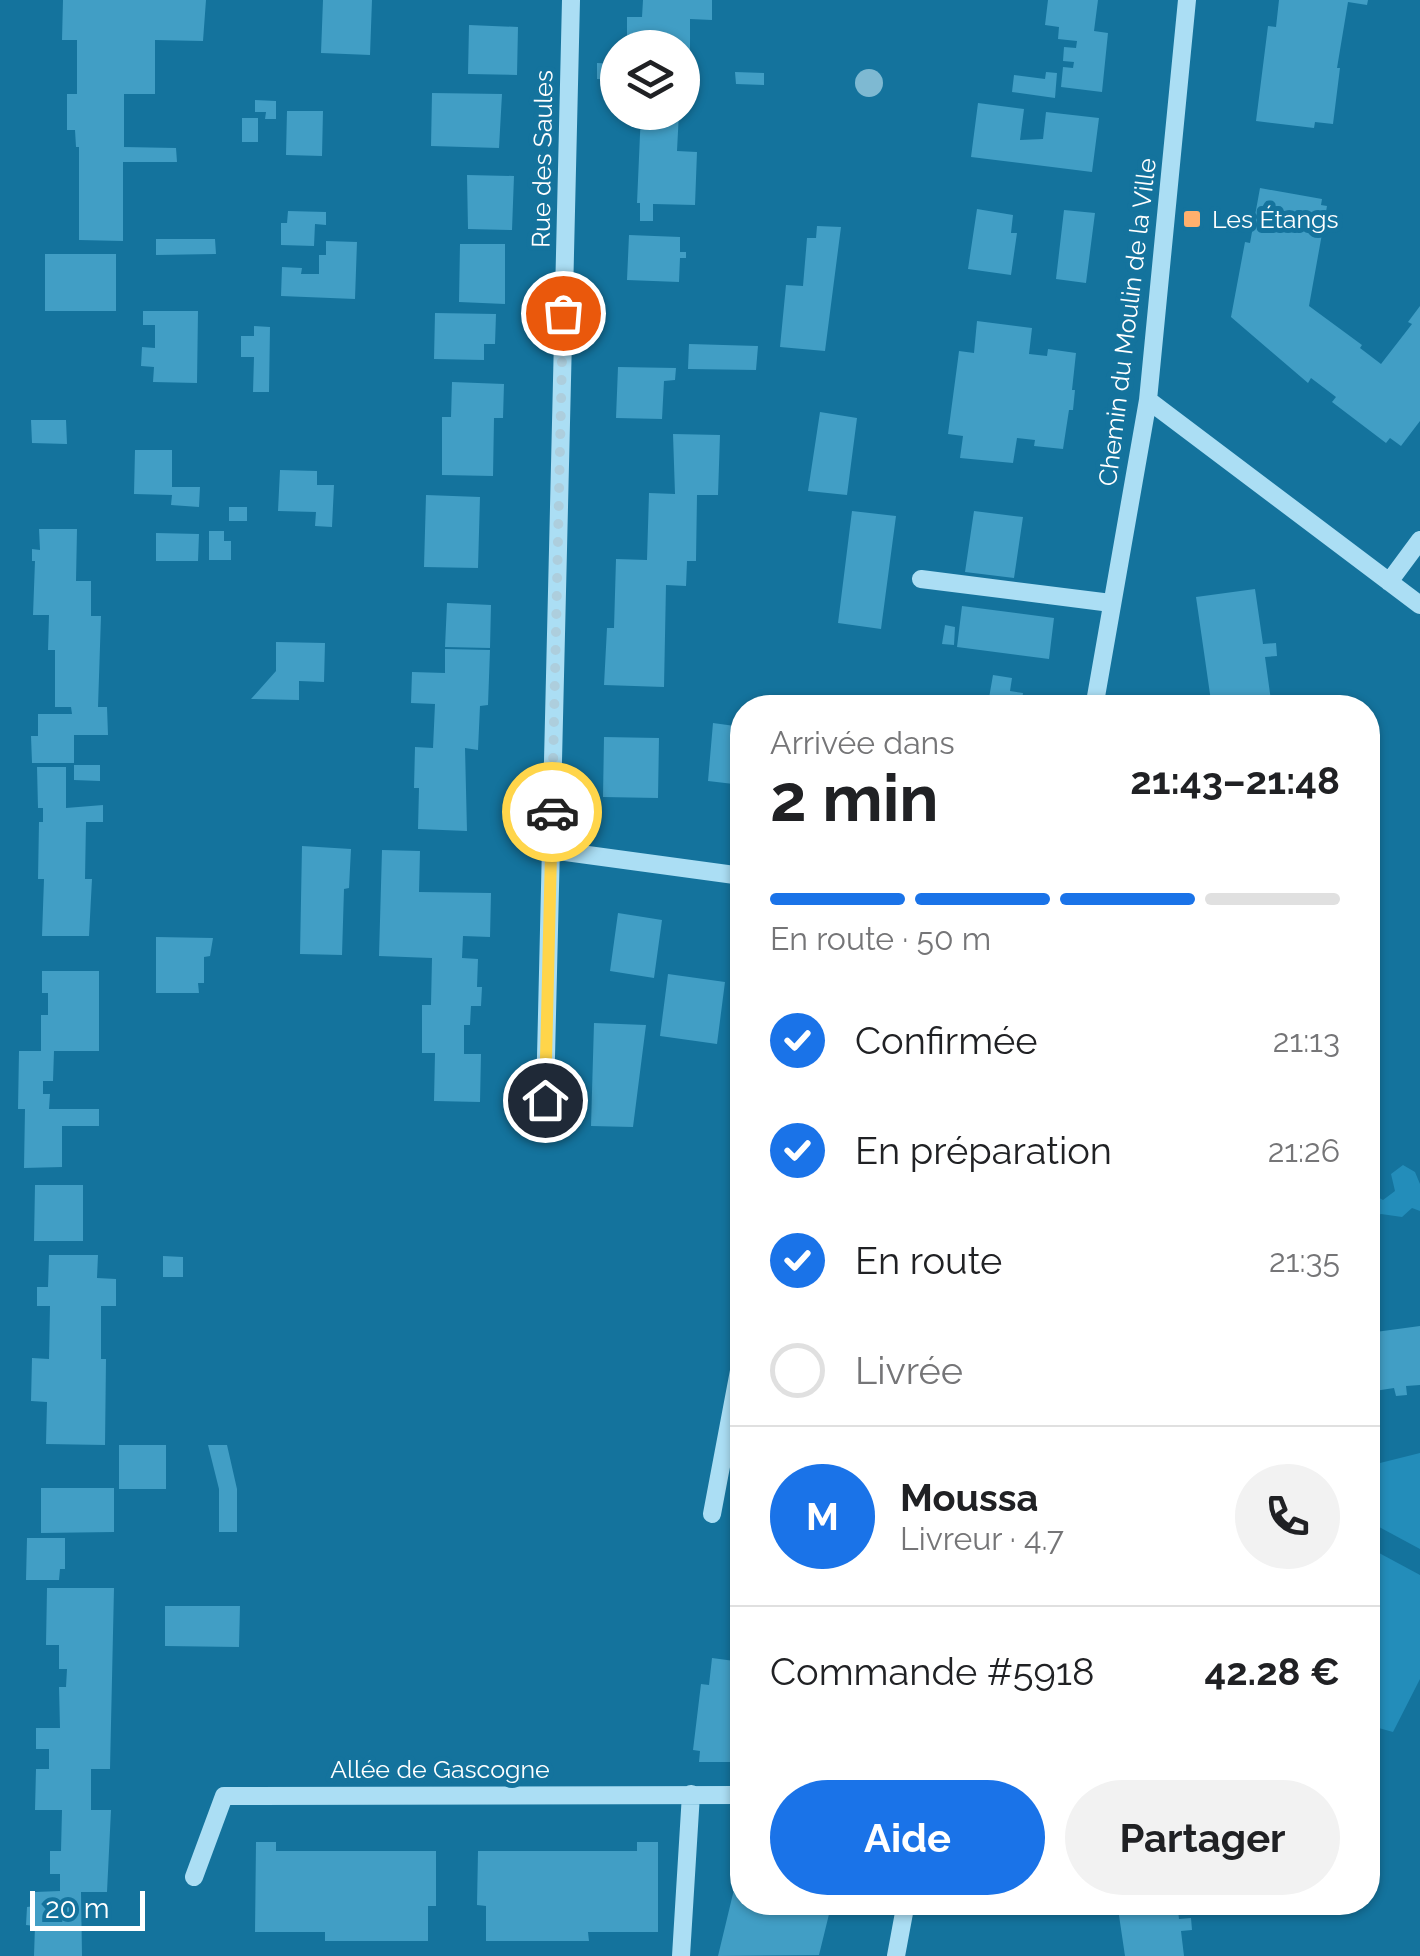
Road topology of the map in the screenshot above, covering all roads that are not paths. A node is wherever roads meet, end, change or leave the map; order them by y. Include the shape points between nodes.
1 (571, 0) edge
2 (1187, 0) edge
3 (1148, 400) junction
4 (1420, 540) edge
5 (921, 579) dead end
6 (1389, 582) junction
7 (1111, 603) junction
8 (1420, 606) edge
9 (1096, 695) edge
10 (551, 850) junction
11 (730, 874) edge
12 (545, 1100) dead end
13 (730, 1419) edge
14 (712, 1514) dead end
15 (691, 1794) junction
16 (730, 1795) edge
17 (194, 1877) dead end
18 (904, 1915) edge
19 (681, 1956) edge
20 (896, 1956) edge

1 - 10 street, Rue des Saules
2 - 3 street, Chemin du Moulin de la Ville
3 - 6 street
3 - 7 street, Chemin du Moulin de la Ville
4 - 6 street
5 - 7 street
6 - 8 street
7 - 9 street, Chemin du Moulin de la Ville
10 - 11 street
10 - 12 street, Rue des Saules
13 - 14 street
15 - 16 street, Allée de Gascogne
15 - 17 street, Allée de Gascogne via 224,1796
15 - 19 street
18 - 20 street

